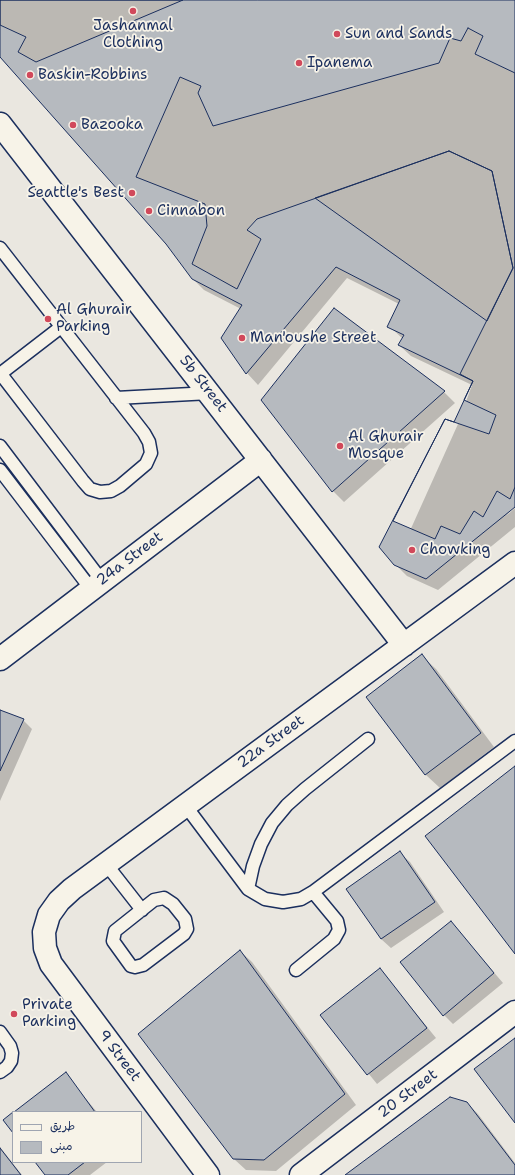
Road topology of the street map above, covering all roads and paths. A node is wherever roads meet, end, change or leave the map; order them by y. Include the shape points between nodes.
1 (0, 124) edge
2 (0, 248) edge
3 (61, 327) junction
4 (0, 374) edge
5 (210, 393) junction
6 (116, 398) junction
7 (0, 446) edge
8 (261, 460) junction
9 (0, 470) edge
10 (514, 565) edge
11 (97, 585) junction
12 (404, 645) junction
13 (0, 659) edge
14 (368, 739) dead end
15 (515, 741) edge
16 (185, 806) junction
17 (106, 864) junction
18 (248, 889) junction
19 (313, 892) junction
20 (142, 910) junction
21 (44, 932) joint
22 (296, 970) dead end
23 (515, 1012) edge
24 (0, 1032) edge
25 (0, 1072) edge
26 (208, 1175) edge
27 (301, 1175) edge

1 - 5 street, 5b Street
2 - 3 lane
3 - 4 lane
3 - 6 lane
4 - 6 lane via 82,481 90,489 100,492 111,491 120,486 146,464 150,453 149,442 144,433
5 - 6 lane
5 - 8 street, 5b Street
7 - 11 lane
8 - 11 street, 24a Street
8 - 12 street, 5b Street
9 - 11 lane
10 - 12 street, 22a Street
11 - 13 street, 24a Street
12 - 16 street, 22a Street
14 - 18 lane via 305,789 277,817 261,844
15 - 19 lane
16 - 17 street, 22a Street
16 - 18 lane
17 - 20 lane
17 - 21 street, 22a Street via 59,901 49,915
18 - 19 lane via 265,899 283,902 301,899
19 - 22 lane via 337,921 339,930 334,939
20 - 20 lane via 112,936 115,946 135,968 143,966 187,929 185,919 164,898 154,900
21 - 26 street, 9 Street via 45,948 51,964
23 - 27 street, 20 Street
24 - 25 lane via 12,1053 7,1067

